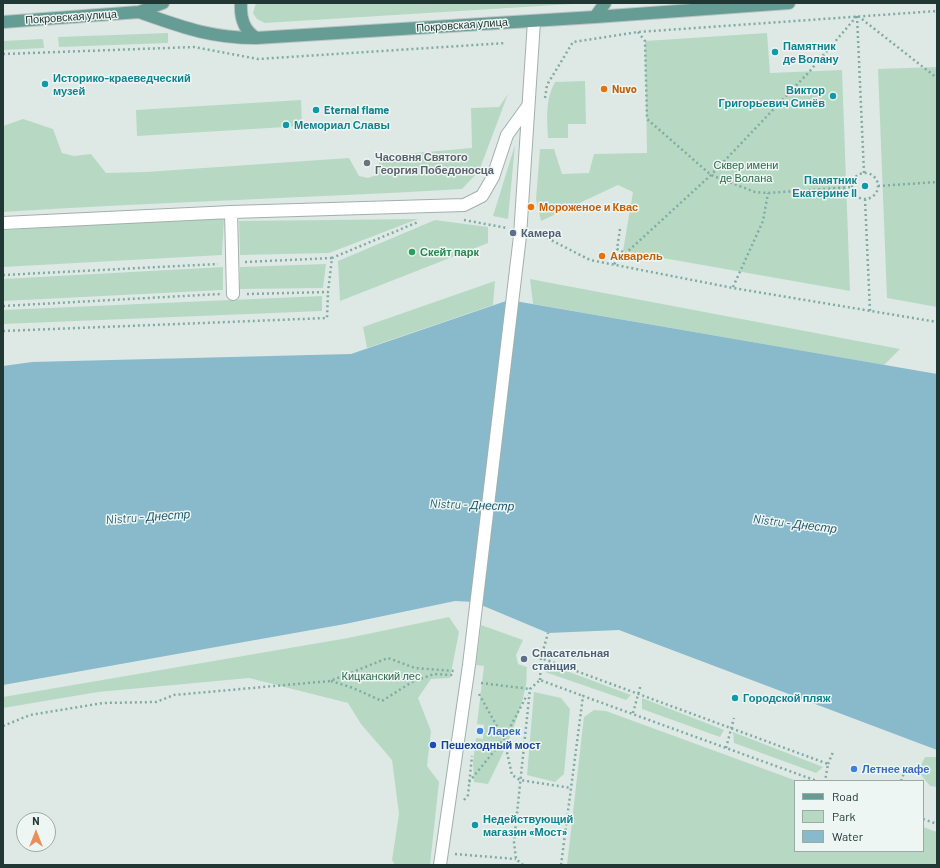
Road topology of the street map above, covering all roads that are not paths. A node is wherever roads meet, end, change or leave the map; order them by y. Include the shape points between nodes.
1 (164, 3) edge
2 (241, 3) edge
3 (605, 3) edge
4 (789, 3) edge
5 (139, 12) junction
6 (595, 17) junction
7 (534, 21) junction
8 (3, 22) edge
9 (256, 38) junction
10 (528, 106) junction
11 (231, 212) junction
12 (3, 223) edge
13 (233, 294) dead end
14 (440, 865) edge

1 - 5 main road, Покровская улица
2 - 9 main road via 243,25
3 - 6 main road
4 - 6 main road, Покровская улица
5 - 8 main road, Покровская улица
5 - 9 main road, Покровская улица via 194,31 222,37
6 - 7 main road, Покровская улица
7 - 9 main road, Покровская улица
7 - 10 street
10 - 11 street via 507,135 493,177 482,196 464,205
10 - 14 street via 520,236 468,668
11 - 12 street
11 - 13 street

